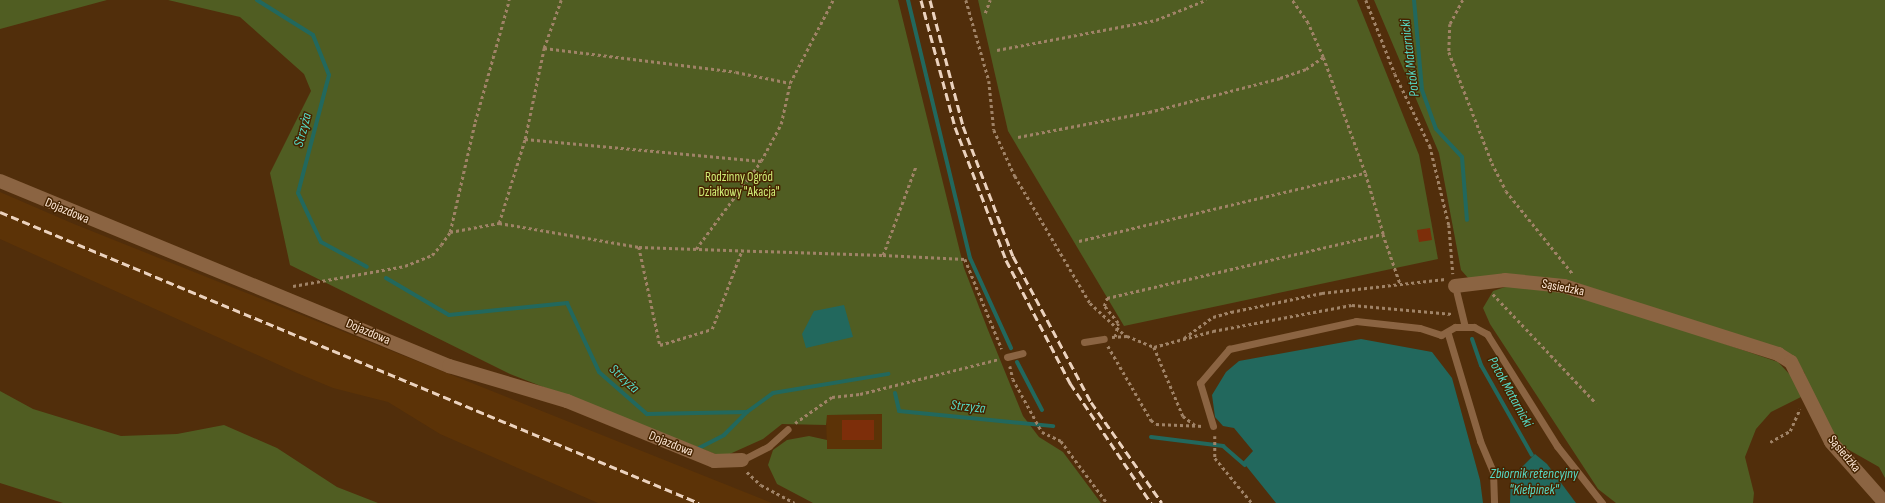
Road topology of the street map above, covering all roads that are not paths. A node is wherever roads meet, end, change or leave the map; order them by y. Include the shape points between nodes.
1 (0, 182) edge
2 (1454, 282) joint
3 (1465, 328) junction
4 (1448, 334) junction
5 (1104, 339) road end
6 (1084, 342) dead end
7 (1023, 353) dead end
8 (1007, 357) road end
9 (788, 429) road end
10 (1214, 429) road end
11 (742, 460) joint
12 (1494, 503) edge
13 (1602, 503) edge
14 (1884, 503) edge

1 - 11 street, Dojazdowa via 449,366 567,401 714,461
2 - 3 lane
2 - 14 street, Sąsiedzka via 1484,286 1517,281 1588,293 1695,330 1778,354 1791,362 1830,442
3 - 4 lane via 1455,328
3 - 13 lane via 1487,334 1557,446
4 - 10 lane via 1356,321 1229,349 1200,383
4 - 12 lane via 1480,441 1493,472
5 - 6 lane
7 - 8 lane
9 - 11 lane via 769,446

